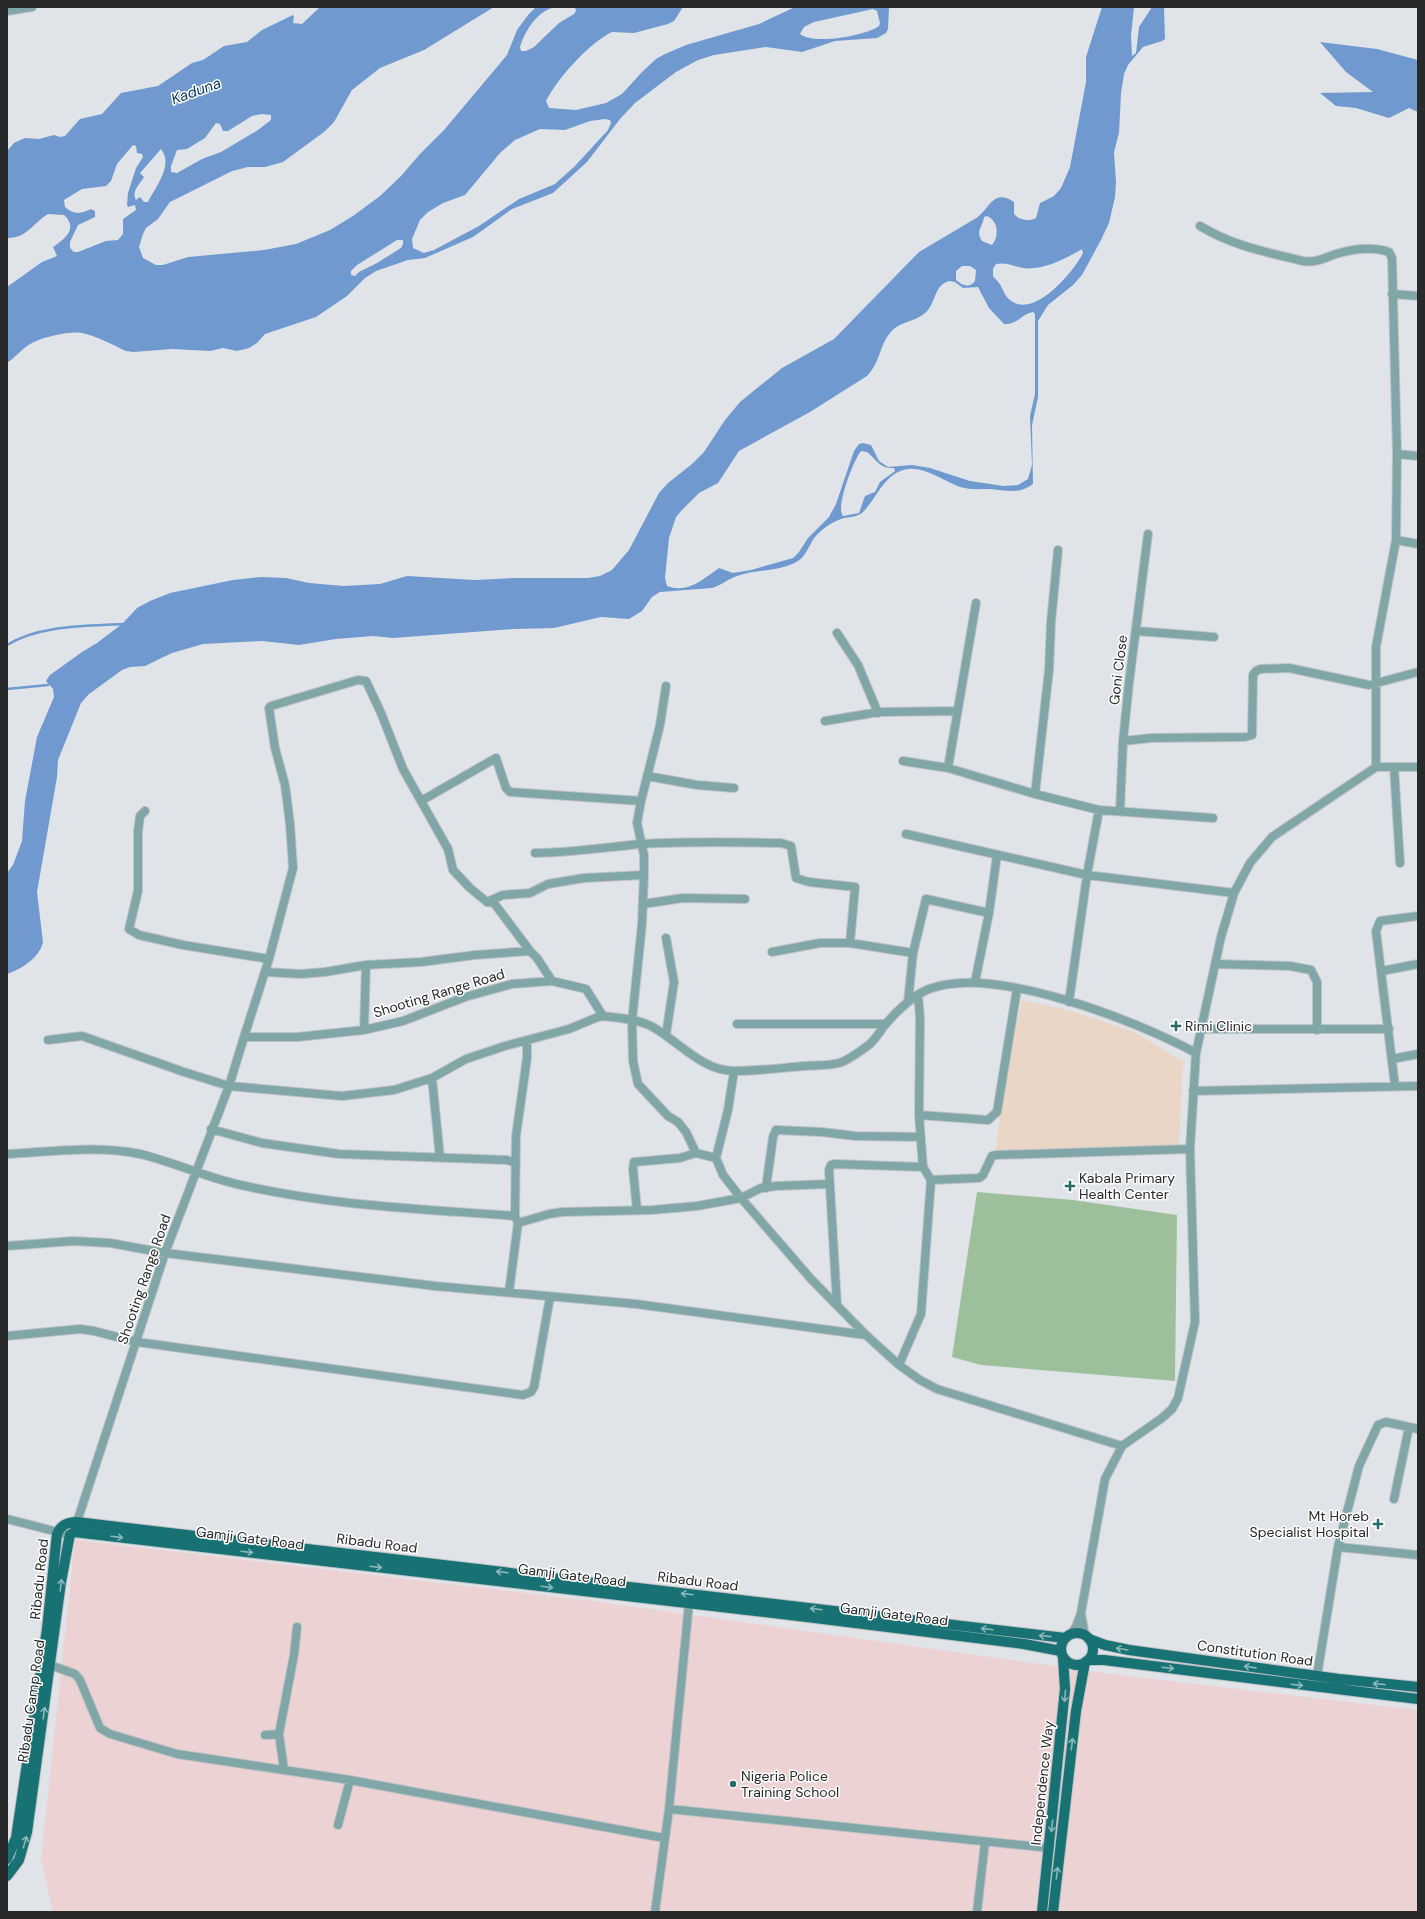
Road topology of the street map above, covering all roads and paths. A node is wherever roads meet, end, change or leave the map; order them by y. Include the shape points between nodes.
1 (32, 7) edge
2 (7, 11) edge
3 (1200, 226) dead end
4 (1392, 294) junction
5 (1418, 296) edge
6 (1397, 454) junction
7 (1418, 456) edge
8 (1148, 534) dead end
9 (1396, 540) junction
10 (1418, 544) edge
11 (1058, 550) dead end
12 (976, 602) dead end
13 (1137, 631) junction
14 (837, 633) dead end
15 (1214, 637) dead end
16 (1418, 672) edge
17 (1376, 682) junction
18 (666, 686) dead end
19 (957, 710) junction
20 (878, 713) junction
21 (825, 721) dead end
22 (1123, 741) junction
23 (903, 761) dead end
24 (1376, 767) junction
25 (1394, 767) junction
26 (1418, 767) edge
27 (948, 768) junction
28 (647, 776) junction
29 (734, 788) dead end
30 (1035, 794) junction
31 (421, 801) junction
32 (641, 801) junction
33 (1099, 810) junction
34 (1120, 811) junction
35 (145, 812) dead end
36 (1213, 818) dead end
37 (906, 834) dead end
38 (641, 844) junction
39 (535, 853) dead end
40 (997, 855) junction
41 (1400, 863) dead end
42 (644, 875) junction
43 (1087, 875) junction
44 (1234, 893) junction
45 (745, 899) dead end
46 (488, 902) junction
47 (643, 904) junction
48 (989, 913) junction
49 (1418, 916) edge
50 (666, 938) dead end
51 (850, 942) junction
52 (530, 951) junction
53 (772, 952) dead end
54 (912, 953) junction
55 (269, 959) junction
56 (1215, 964) junction
57 (1418, 964) edge
58 (366, 965) junction
59 (1382, 971) junction
60 (265, 972) junction
61 (552, 981) junction
62 (975, 982) junction
63 (1017, 989) junction
64 (918, 995) junction
65 (908, 1002) junction
66 (1069, 1002) junction
67 (603, 1016) junction
68 (632, 1021) junction
69 (737, 1024) dead end
70 (886, 1024) junction
71 (1201, 1029) junction
72 (1389, 1029) junction
73 (364, 1030) junction
74 (1317, 1030) junction
75 (666, 1035) junction
76 (244, 1037) junction
77 (48, 1040) dead end
78 (527, 1040) junction
79 (1196, 1053) junction
80 (1418, 1054) edge
81 (1392, 1059) junction
82 (734, 1071) junction
83 (432, 1078) junction
84 (228, 1086) junction
85 (1395, 1086) junction
86 (1418, 1086) edge
87 (1193, 1091) junction
88 (919, 1115) junction
89 (211, 1129) junction
90 (921, 1137) junction
91 (1190, 1148) junction
92 (696, 1152) junction
93 (7, 1154) edge
94 (440, 1158) junction
95 (716, 1158) junction
96 (516, 1164) junction
97 (923, 1167) junction
98 (195, 1172) junction
99 (931, 1180) junction
100 (830, 1184) junction
101 (766, 1188) junction
102 (741, 1198) junction
103 (637, 1210) junction
104 (517, 1220) junction
105 (7, 1246) edge
106 (165, 1253) junction
107 (509, 1292) junction
108 (550, 1297) junction
109 (837, 1305) junction
110 (866, 1335) junction
111 (7, 1336) edge
112 (136, 1342) junction
113 (899, 1365) junction
114 (1409, 1427) junction
115 (1418, 1429) edge
116 (1122, 1446) junction
117 (1394, 1499) dead end
118 (7, 1519) edge
119 (76, 1522) junction
120 (58, 1532) junction
121 (74, 1533) junction
122 (1338, 1547) junction
123 (1418, 1555) edge
124 (608, 1589) junction
125 (689, 1603) junction
126 (1081, 1613) junction
127 (298, 1627) dead end
128 (1068, 1636) junction
129 (1087, 1637) junction
130 (1062, 1654) junction
131 (1087, 1661) junction
132 (50, 1666) junction
133 (1317, 1676) junction
134 (1418, 1687) edge
135 (1418, 1699) edge
136 (279, 1734) junction
137 (265, 1735) dead end
138 (284, 1770) junction
139 (350, 1780) junction
140 (669, 1809) junction
141 (338, 1825) dead end
142 (664, 1838) junction
143 (985, 1842) junction
144 (1050, 1848) junction
145 (7, 1859) edge
146 (7, 1876) edge
147 (655, 1912) edge
148 (977, 1912) edge
149 (1042, 1912) edge
150 (1052, 1912) edge

1 - 2 street
3 - 4 street via 1237,245 1313,263 1337,254 1366,248 1380,249 1388,252 1392,258
4 - 5 street
4 - 6 street
6 - 7 street
6 - 9 street
8 - 13 street, Goni Close
9 - 10 street
9 - 17 street via 1376,647
11 - 30 street via 1049,670
12 - 19 street
13 - 15 street
13 - 22 street, Goni Close
14 - 20 street via 858,665
16 - 17 street
17 - 22 street via 1369,686 1290,668 1260,669 1253,675 1252,735
17 - 24 street
18 - 28 street via 660,725
19 - 20 street
19 - 27 street
20 - 21 street
22 - 34 street, Goni Close
23 - 27 street
24 - 25 street
24 - 44 street via 1272,837 1250,863
25 - 26 street
25 - 41 street
27 - 30 street
28 - 29 street via 697,785
28 - 32 street
30 - 33 street
31 - 32 street via 496,758 506,788 510,792
31 - 46 street via 448,849 453,870
31 - 55 street, Shooting Range Road via 403,769 366,681 271,706 268,712 287,801 293,868
32 - 38 street via 637,823
33 - 34 street
33 - 43 street
34 - 36 street
35 - 55 street via 140,816 138,891 129,929 139,935 182,945
37 - 40 street
38 - 39 street via 559,853
38 - 42 street
38 - 51 street via 709,842 781,843 791,846 796,878 855,887
40 - 43 street
40 - 48 street
42 - 46 street via 584,878 548,884 530,893 503,895
42 - 47 street
43 - 44 street
43 - 66 street
44 - 56 street
45 - 47 street via 683,898
46 - 52 street via 494,903
47 - 68 street
48 - 54 street via 926,899
48 - 62 street
49 - 59 street via 1380,922 1378,925 1376,931
50 - 75 street via 674,982
51 - 53 street via 820,943
51 - 54 street
52 - 58 street
52 - 61 street
54 - 65 street
55 - 60 street, Shooting Range Road
56 - 71 street
56 - 74 street via 1290,966 1312,970 1317,982
57 - 59 street
58 - 60 street via 302,974
58 - 73 street
59 - 72 street
60 - 76 street, Shooting Range Road
61 - 67 street, Shooting Range Road via 586,989
61 - 73 street, Shooting Range Road via 512,984 466,997 402,1021
62 - 63 street
62 - 64 street via 948,984
63 - 66 street
63 - 88 street via 997,1112 988,1120
64 - 65 street
64 - 88 street
65 - 70 street
66 - 79 street via 1132,1022
67 - 68 street
67 - 78 street via 569,1029
68 - 75 street via 648,1025
68 - 92 street via 633,1061 638,1084 668,1116 678,1122
69 - 70 street
70 - 82 street via 870,1043 840,1062
71 - 74 street
71 - 79 street
72 - 74 street
72 - 81 street
73 - 76 street, Shooting Range Road via 297,1037
75 - 82 street via 703,1062
76 - 84 street, Shooting Range Road
77 - 84 street via 82,1036
78 - 83 street via 466,1059
78 - 96 street via 528,1058 516,1136
79 - 87 street
80 - 81 street
81 - 85 street
82 - 95 street via 728,1110
83 - 84 street via 394,1090 342,1096
83 - 94 street
84 - 89 street, Shooting Range Road
85 - 86 street
85 - 87 street
87 - 91 street
88 - 90 street
89 - 94 street via 292,1148 340,1154
89 - 98 street, Shooting Range Road
90 - 97 street
90 - 101 street via 855,1136 776,1130 772,1137
91 - 99 street via 996,1155 992,1156 983,1175 978,1178
91 - 116 street via 1195,1322 1178,1398 1172,1409 1162,1418
92 - 95 street
92 - 103 street via 680,1158 634,1162
93 - 98 street via 119,1151 140,1154
94 - 96 street via 507,1160
95 - 102 street via 723,1176
96 - 104 street
97 - 99 street
97 - 100 street via 834,1164 829,1170
98 - 104 street via 241,1185 313,1197
98 - 106 street, Shooting Range Road
99 - 113 street via 921,1314
100 - 101 street
100 - 109 street
101 - 102 street
102 - 103 street via 697,1206
102 - 109 street
103 - 104 street via 562,1212
104 - 107 street
105 - 106 street via 73,1240
106 - 107 street via 435,1286
106 - 112 street, Shooting Range Road
107 - 108 street
108 - 110 street via 636,1304
108 - 112 street via 534,1386 531,1392 523,1395
109 - 110 street
110 - 113 street
111 - 112 street via 80,1329
112 - 119 street, Shooting Range Road
113 - 116 street via 936,1389
114 - 115 street
114 - 117 street
114 - 122 street via 1386,1422 1374,1429 1359,1466
116 - 126 street via 1105,1479
118 - 120 street
119 - 120 main road, Ribadu Road via 64,1524
119 - 121 street, Shooting Range Road
124 -> 119 main road, Ribadu Road
120 - 121 street
120 - 145 main road, Ribadu Road via 47,1629 16,1838
121 -> 124 main road, Gamji Gate Road
132 -> 121 main road, Ribadu Camp Road via 61,1582
122 - 123 street
122 - 133 street
124 - 125 main road, Gamji Gate Road
128 -> 124 main road, Ribadu Road via 1025,1634
125 - 130 main road, Gamji Gate Road via 1024,1644
125 - 140 street
126 - 128 street via 1076,1627
126 - 129 street
127 - 136 street
128 - 129 main road via 1080,1634
128 - 130 main road via 1062,1642
129 - 131 main road via 1092,1652
133 -> 129 main road, Constitution Road via 1129,1650 1104,1645
130 - 131 main road via 1073,1664
130 -> 144 main road, Independence Way via 1066,1689
131 -> 135 main road, Constitution Road via 1104,1660
150 -> 131 main road, Independence Way via 1076,1711
132 - 138 street via 75,1674 80,1680 96,1722 110,1734 177,1754
146 -> 132 main road, Ribadu Camp Road via 19,1860 27,1832
134 -> 133 main road, Constitution Road
136 - 137 street
136 - 138 street
138 - 139 street
139 - 141 street
139 - 142 street
140 - 142 street
140 - 143 street
142 - 147 street
143 - 144 street
143 - 148 street
144 - 149 main road, Independence Way

